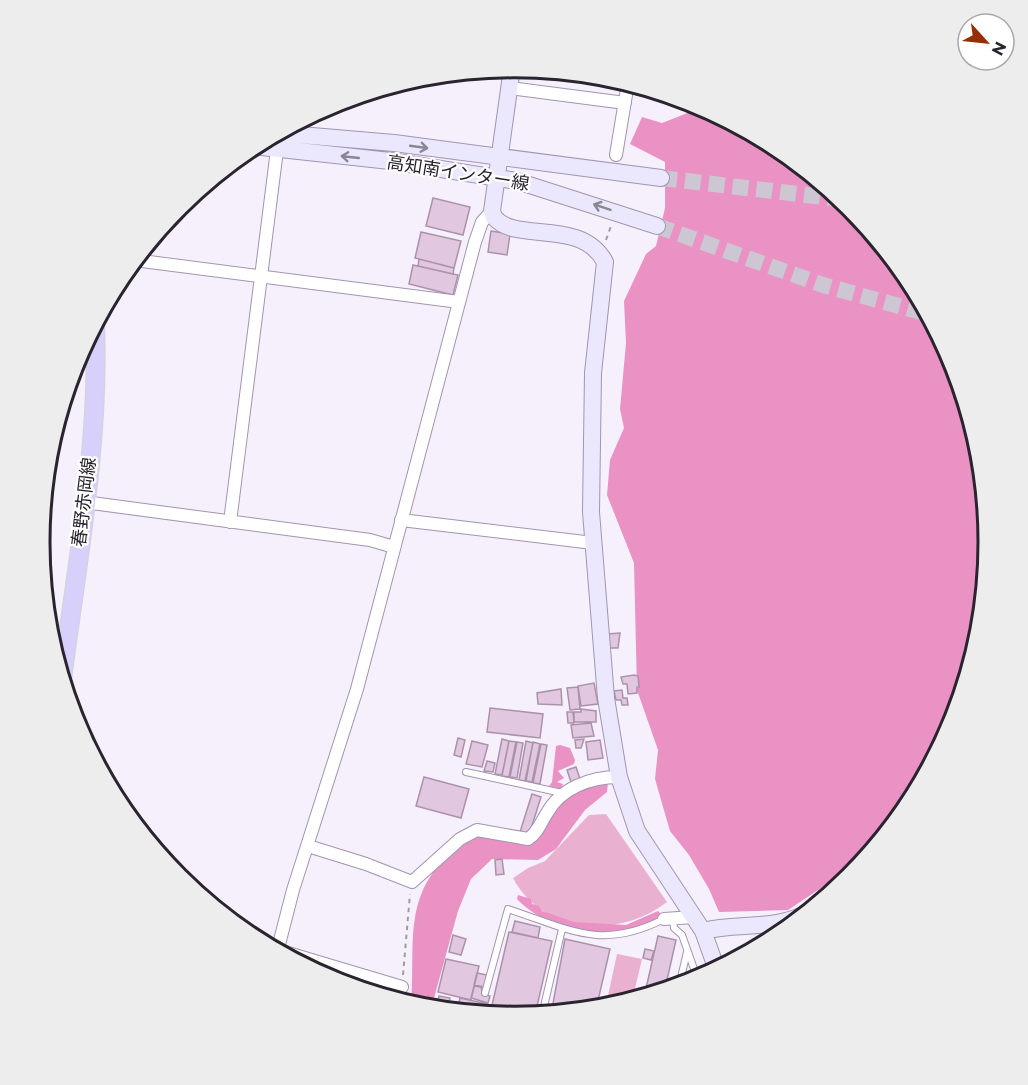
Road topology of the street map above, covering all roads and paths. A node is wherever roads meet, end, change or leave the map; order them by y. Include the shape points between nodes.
1 (511, 78) edge
2 (510, 88) junction
3 (627, 92) edge
4 (625, 103) junction
5 (287, 137) edge
6 (285, 138) edge
7 (277, 143) edge
8 (616, 155) dead end
9 (500, 157) junction
10 (497, 177) junction
11 (661, 178) tunnel mouth
12 (492, 211) junction
13 (613, 222) dead end
14 (657, 226) tunnel mouth
15 (605, 243) dead end
16 (144, 261) edge
17 (262, 275) junction
18 (459, 302) junction
19 (96, 340) edge
20 (84, 502) junction
21 (400, 520) junction
22 (230, 522) junction
23 (593, 543) junction
24 (394, 547) junction
25 (64, 660) edge
26 (465, 772) dead end
27 (618, 777) junction
28 (562, 793) junction
29 (308, 846) junction
30 (412, 882) junction
31 (668, 919) junction
32 (783, 921) edge
33 (698, 924) junction
34 (562, 929) junction
35 (279, 943) edge
36 (687, 952) junction
37 (315, 962) edge
38 (714, 962) edge
39 (694, 971) edge
40 (681, 976) edge
41 (402, 987) joint
42 (486, 993) dead end
43 (544, 1006) edge

1 - 2 street
2 - 4 street
2 - 9 street
3 - 4 street
4 - 8 street
5 -> 9 street, 高知南インター線 via 394,143
10 -> 6 street, 高知南インター線 via 390,161
7 - 17 street
9 - 10 street
9 - 11 street, 高知南インター線
10 - 12 street
14 -> 10 street, 高知南インター線 via 547,188
12 - 18 street via 482,222
12 - 23 street via 497,221 510,227 590,243 605,262 593,374
13 - 15 path
16 - 17 street
17 - 18 street
17 - 22 street
18 - 21 street
19 - 20 main road, 春野赤岡線
20 - 22 street
20 - 25 main road, 春野赤岡線
21 - 23 street
21 - 24 street
22 - 24 street via 370,540
23 - 27 street via 606,698
24 - 29 street via 357,689
26 - 28 lane
27 - 28 street via 587,782
27 - 33 street via 637,831
28 - 30 street via 532,837 524,839 485,830 469,833
29 - 30 street
29 - 35 street
30 - 41 path
31 - 33 street
31 - 34 lane via 620,934 596,936
31 - 36 lane via 682,935
32 - 33 street via 717,928
33 - 38 street
34 - 42 lane via 508,909
34 - 43 lane
36 - 39 lane
36 - 40 lane
37 - 41 street

